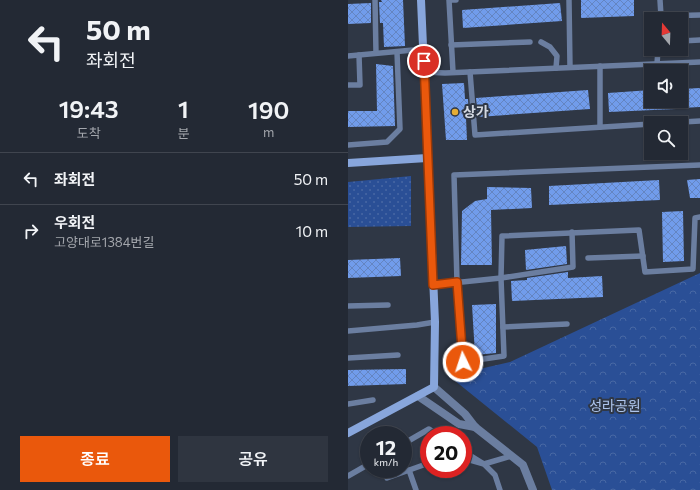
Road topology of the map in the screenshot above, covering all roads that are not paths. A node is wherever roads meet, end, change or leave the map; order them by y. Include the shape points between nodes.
1 (375, 0) edge
2 (421, 0) edge
3 (456, 0) edge
4 (569, 0) edge
5 (660, 0) edge
6 (700, 15) edge
7 (700, 40) edge
8 (688, 41) edge
9 (530, 42) dead end
10 (541, 42) dead end
11 (451, 45) junction
12 (424, 49) junction
13 (397, 52) junction
14 (376, 54) junction
15 (359, 55) junction
16 (348, 56) edge
17 (658, 56) edge
18 (700, 62) edge
19 (644, 64) edge
20 (657, 64) joint
21 (600, 66) junction
22 (570, 67) junction
23 (556, 68) junction
24 (425, 72) junction
25 (453, 72) junction
26 (470, 72) junction
27 (348, 85) edge
28 (700, 121) edge
29 (688, 122) edge
30 (644, 124) edge
31 (600, 127) junction
32 (348, 145) edge
33 (427, 158) junction
34 (348, 164) edge
35 (700, 165) edge
36 (700, 217) edge
37 (572, 232) junction
38 (643, 256) junction
39 (588, 258) dead end
40 (501, 278) junction
41 (457, 282) junction
42 (433, 285) junction
43 (388, 304) dead end
44 (348, 306) edge
45 (435, 322) junction
46 (567, 324) dead end
47 (503, 327) junction
48 (348, 331) edge
49 (398, 355) dead end
50 (348, 358) edge
51 (434, 387) junction
52 (418, 396) junction
53 (374, 400) dead end
54 (348, 404) edge
55 (475, 427) junction
56 (348, 433) edge
57 (511, 456) junction
58 (472, 457) edge
59 (472, 461) edge
60 (484, 464) junction
61 (360, 469) edge
62 (348, 476) edge
63 (411, 478) edge
64 (416, 490) edge
65 (500, 490) edge
66 (533, 490) edge

1 - 14 lane
2 - 12 street
3 - 11 lane via 449,0
4 - 22 lane
5 - 6 lane via 661,16
7 - 8 lane
9 - 11 lane
10 - 23 lane via 550,47 557,56
11 - 25 lane
12 - 13 lane
12 - 24 street
13 - 14 lane
13 - 32 lane via 400,129 387,142
14 - 15 lane
15 - 16 lane
15 - 27 lane via 360,85
17 - 20 lane
18 - 20 lane
19 - 21 lane
21 - 22 lane
21 - 31 lane
22 - 23 lane
23 - 26 lane
24 - 25 lane
24 - 33 street
25 - 26 lane
26 - 31 lane via 475,135
28 - 29 lane
30 - 31 lane
33 - 34 street
33 - 42 street
35 - 41 lane via 454,175
36 - 38 lane via 695,218 694,269 645,272
37 - 38 lane via 639,230
37 - 40 lane via 574,267
37 - 40 lane via 502,236
38 - 39 lane
40 - 41 lane
40 - 47 lane
41 - 42 lane
41 - 47 lane via 463,362 504,356
42 - 45 street
43 - 44 lane
45 - 48 lane
45 - 51 street
46 - 47 lane
49 - 50 lane
51 - 52 street
51 - 55 street via 466,414
52 - 55 street via 459,424
52 - 56 street
53 - 54 lane
55 - 57 street
57 - 60 lane
57 - 66 street via 523,465
58 - 60 lane
59 - 60 lane
60 - 65 lane via 495,475
61 - 62 lane
63 - 64 lane

